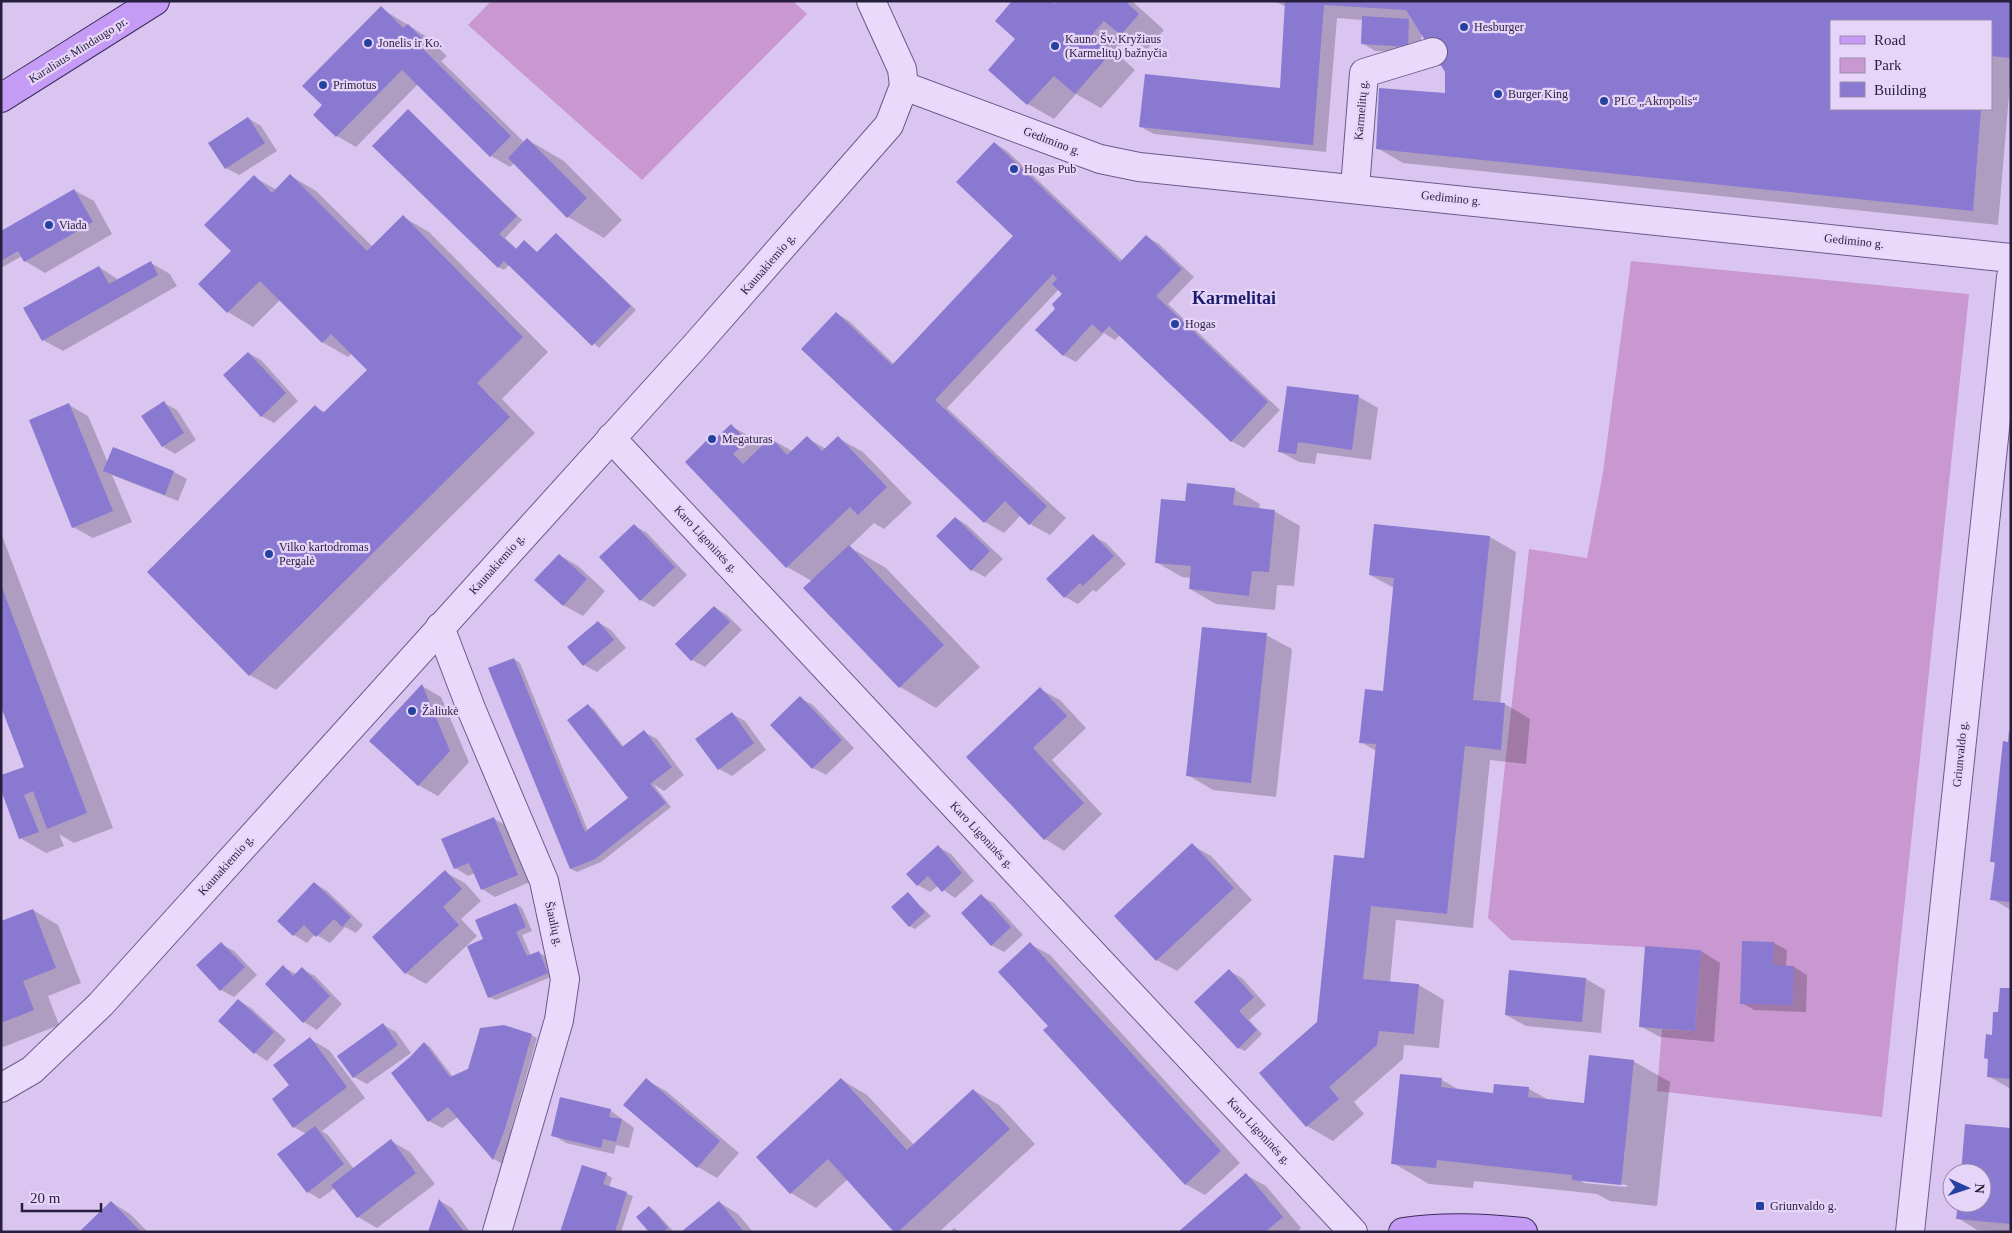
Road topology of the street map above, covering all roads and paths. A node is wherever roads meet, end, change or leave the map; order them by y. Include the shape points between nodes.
1 (155, 1) edge
2 (871, 1) edge
3 (1433, 52) dead end
4 (904, 86) junction
5 (1, 98) edge
6 (1355, 188) junction
7 (2011, 258) edge
8 (2011, 277) edge
9 (612, 438) junction
10 (440, 627) junction
11 (1, 1088) edge
12 (497, 1232) edge
13 (1353, 1232) edge
14 (1403, 1232) edge
15 (1523, 1232) edge
16 (1910, 1232) edge

1 - 5 main road, Karaliaus Mindaugo pr.
2 - 4 street via 902,69
3 - 6 street, Karmelitų g. via 1364,73
4 - 6 street, Gedimino g. via 1100,159 1139,167
4 - 9 street, Kaunakiemio g. via 889,125
6 - 7 street, Gedimino g.
8 - 16 street, Griunvaldo g.
9 - 10 street, Kaunakiemio g.
9 - 13 street, Karo Ligoninės g.
10 - 11 street, Kaunakiemio g. via 100,1004 32,1070
10 - 12 street, Šiaulių g. via 472,712 544,881 565,979 559,1020
14 - 15 main road via 1458,1226

